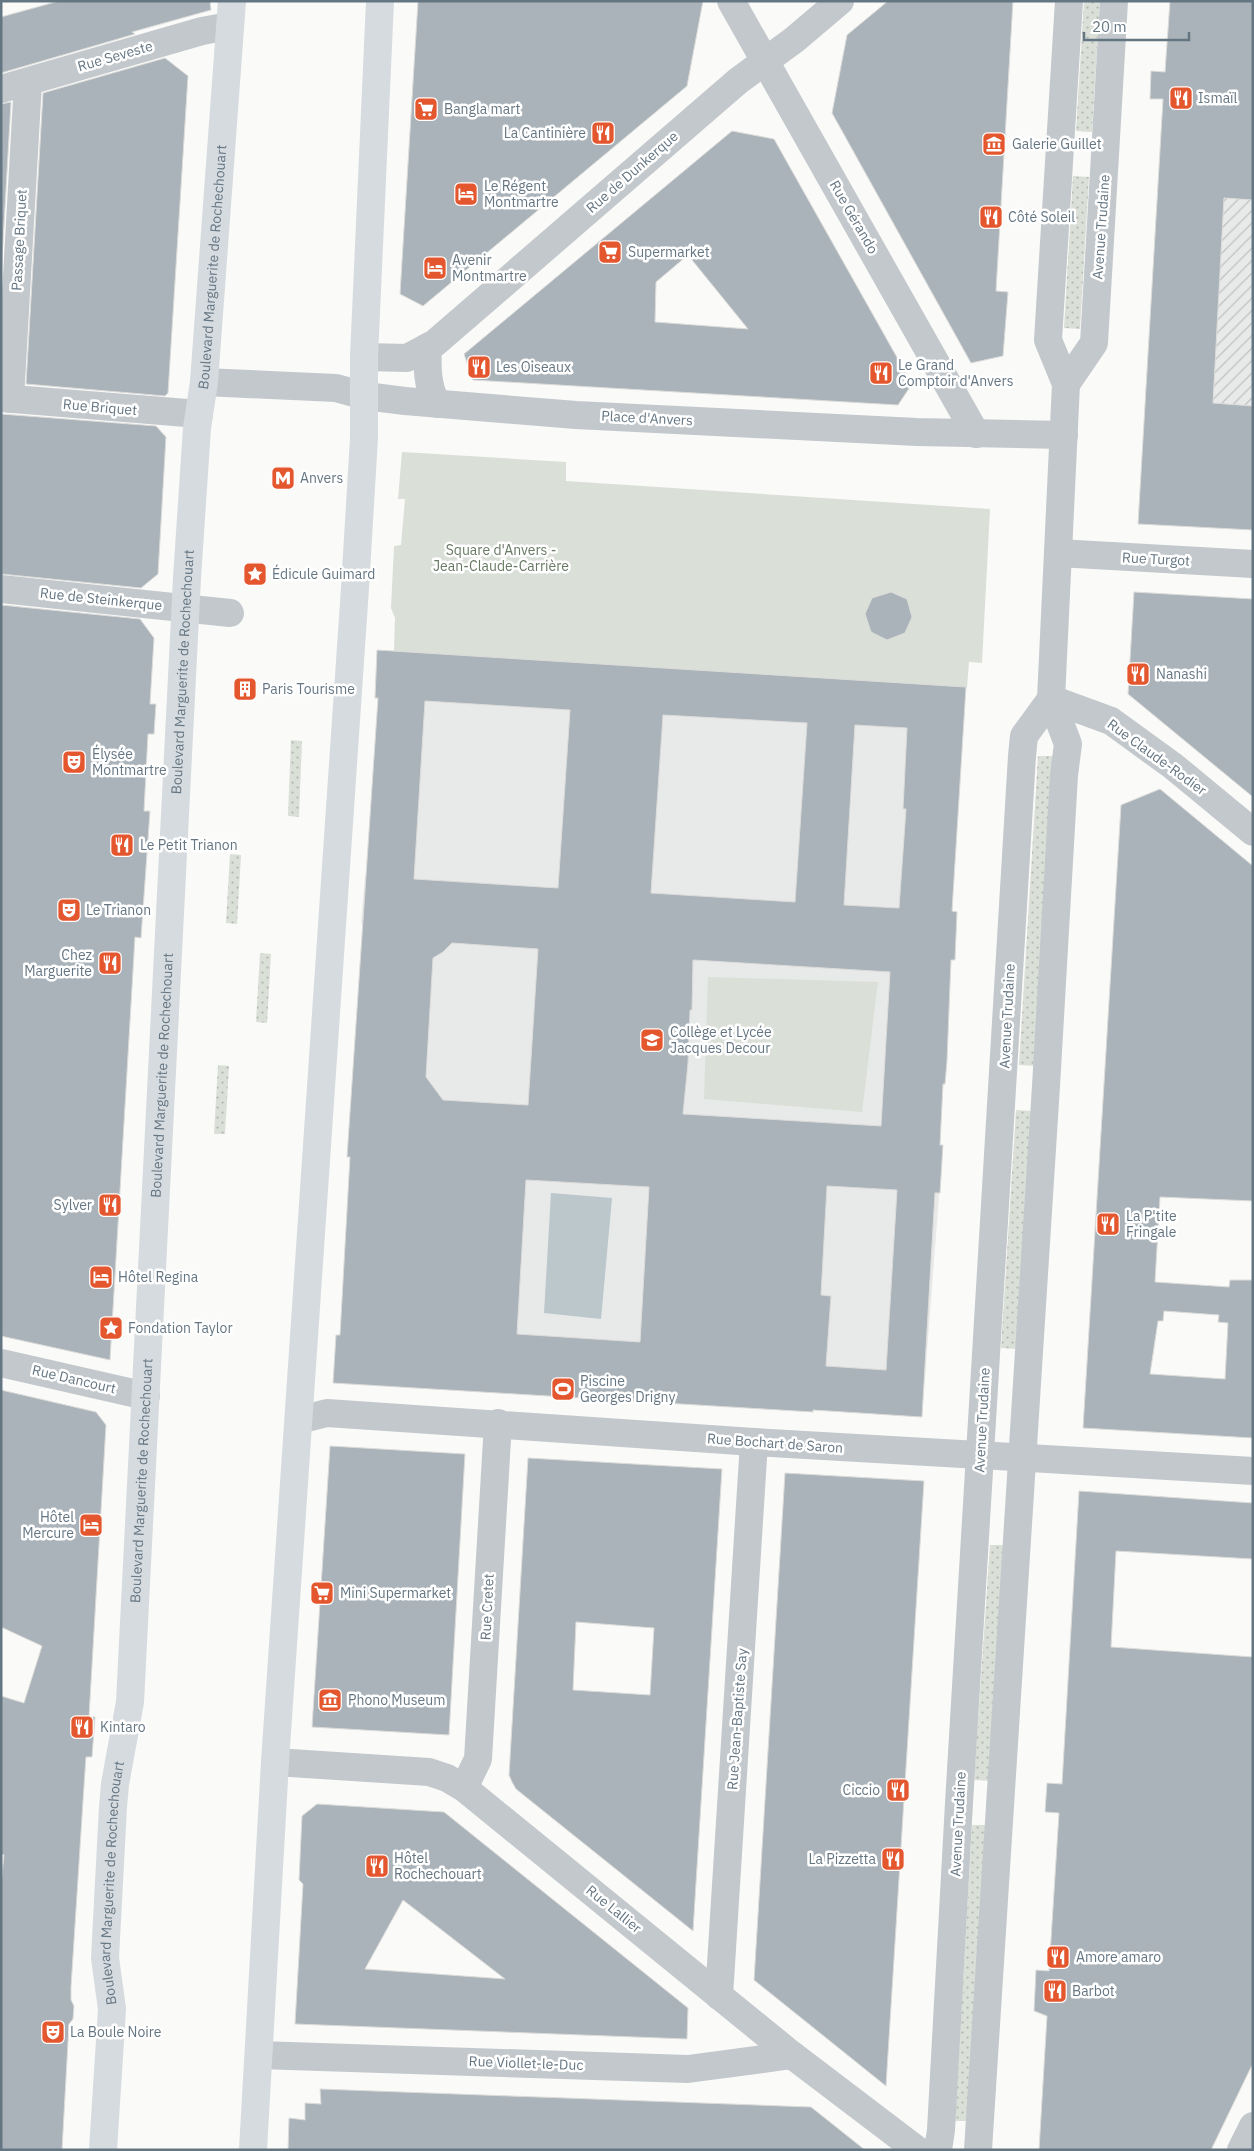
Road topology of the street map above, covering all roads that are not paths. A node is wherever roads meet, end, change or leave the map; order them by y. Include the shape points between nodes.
1 (380, 1) edge
2 (731, 1) edge
3 (840, 1) edge
4 (1069, 1) edge
5 (1114, 1) edge
6 (230, 14) edge
7 (764, 61) junction
8 (28, 82) junction
9 (1, 89) edge
10 (428, 347) junction
11 (364, 357) junction
12 (204, 382) junction
13 (1066, 384) junction
14 (365, 396) junction
15 (6, 399) edge
16 (437, 404) junction
17 (199, 414) junction
18 (976, 434) junction
19 (1064, 435) junction
20 (1058, 553) junction
21 (1253, 564) edge
22 (1, 589) edge
23 (185, 608) junction
24 (230, 613) dead end
25 (1052, 699) junction
26 (1253, 832) edge
27 (1, 1363) edge
28 (146, 1396) junction
29 (299, 1420) junction
30 (498, 1424) junction
31 (754, 1442) junction
32 (980, 1454) junction
33 (1023, 1457) junction
34 (1253, 1471) edge
35 (275, 1762) junction
36 (464, 1788) junction
37 (719, 1996) junction
38 (259, 2055) junction
39 (792, 2055) junction
40 (1253, 2126) edge
41 (103, 2150) edge
42 (253, 2150) edge
43 (917, 2150) edge
44 (938, 2150) edge
45 (978, 2150) edge
46 (1241, 2150) edge

1 - 11 main road
2 - 7 street, Rue Gérando
3 - 7 street, Rue de Dunkerque
4 - 13 street via 1048,340
5 - 13 street, Avenue Trudaine via 1094,343
6 - 8 street, Rue Seveste via 202,31
6 - 12 main road, Boulevard Marguerite de Rochechouart
7 - 10 street, Rue de Dunkerque
7 - 18 street, Rue Gérando
8 - 9 street, Rue Seveste
8 - 15 street, Passage Briquet
10 - 11 street, Rue de Dunkerque via 407,358
10 - 16 street via 430,384
11 - 14 main road
12 - 14 street, Place d'Anvers via 336,388
12 - 17 main road, Boulevard Marguerite de Rochechouart
13 - 19 street
14 - 16 street, Place d'Anvers
14 - 29 main road
15 - 17 street, Rue Briquet
16 - 18 street, Place d'Anvers via 576,415
17 - 23 main road, Boulevard Marguerite de Rochechouart
18 - 19 street, Place d'Anvers
19 - 20 street
20 - 21 street, Rue Turgot
20 - 25 street
22 - 23 street, Rue de Steinkerque
23 - 24 street, Rue de Steinkerque
23 - 28 main road, Boulevard Marguerite de Rochechouart
25 - 26 street, Rue Claude-Rodier via 1111,721 1173,766
25 - 32 street, Avenue Trudaine via 1024,736 1022,756
25 - 33 street via 1068,744
27 - 28 street, Rue Dancourt
28 - 41 main road, Boulevard Marguerite de Rochechouart via 130,1702 115,1784 105,1948 112,2009
29 - 30 street, Rue Bochart de Saron via 327,1413
29 - 35 main road
30 - 31 street, Rue Bochart de Saron
30 - 36 street, Rue Cretet via 478,1759
31 - 32 street, Rue Bochart de Saron
31 - 37 street, Rue Jean-Baptiste Say
32 - 33 street, Rue Bochart de Saron
32 - 44 street, Avenue Trudaine
33 - 34 street, Rue Bochart de Saron
33 - 45 street
35 - 36 street, Rue Lallier via 430,1772
35 - 38 main road
36 - 37 street, Rue Lallier
37 - 39 street, Rue Lallier
38 - 39 street, Rue Viollet-le-Duc via 688,2069
38 - 42 main road
39 - 43 street, Rue Lallier
40 - 46 street

